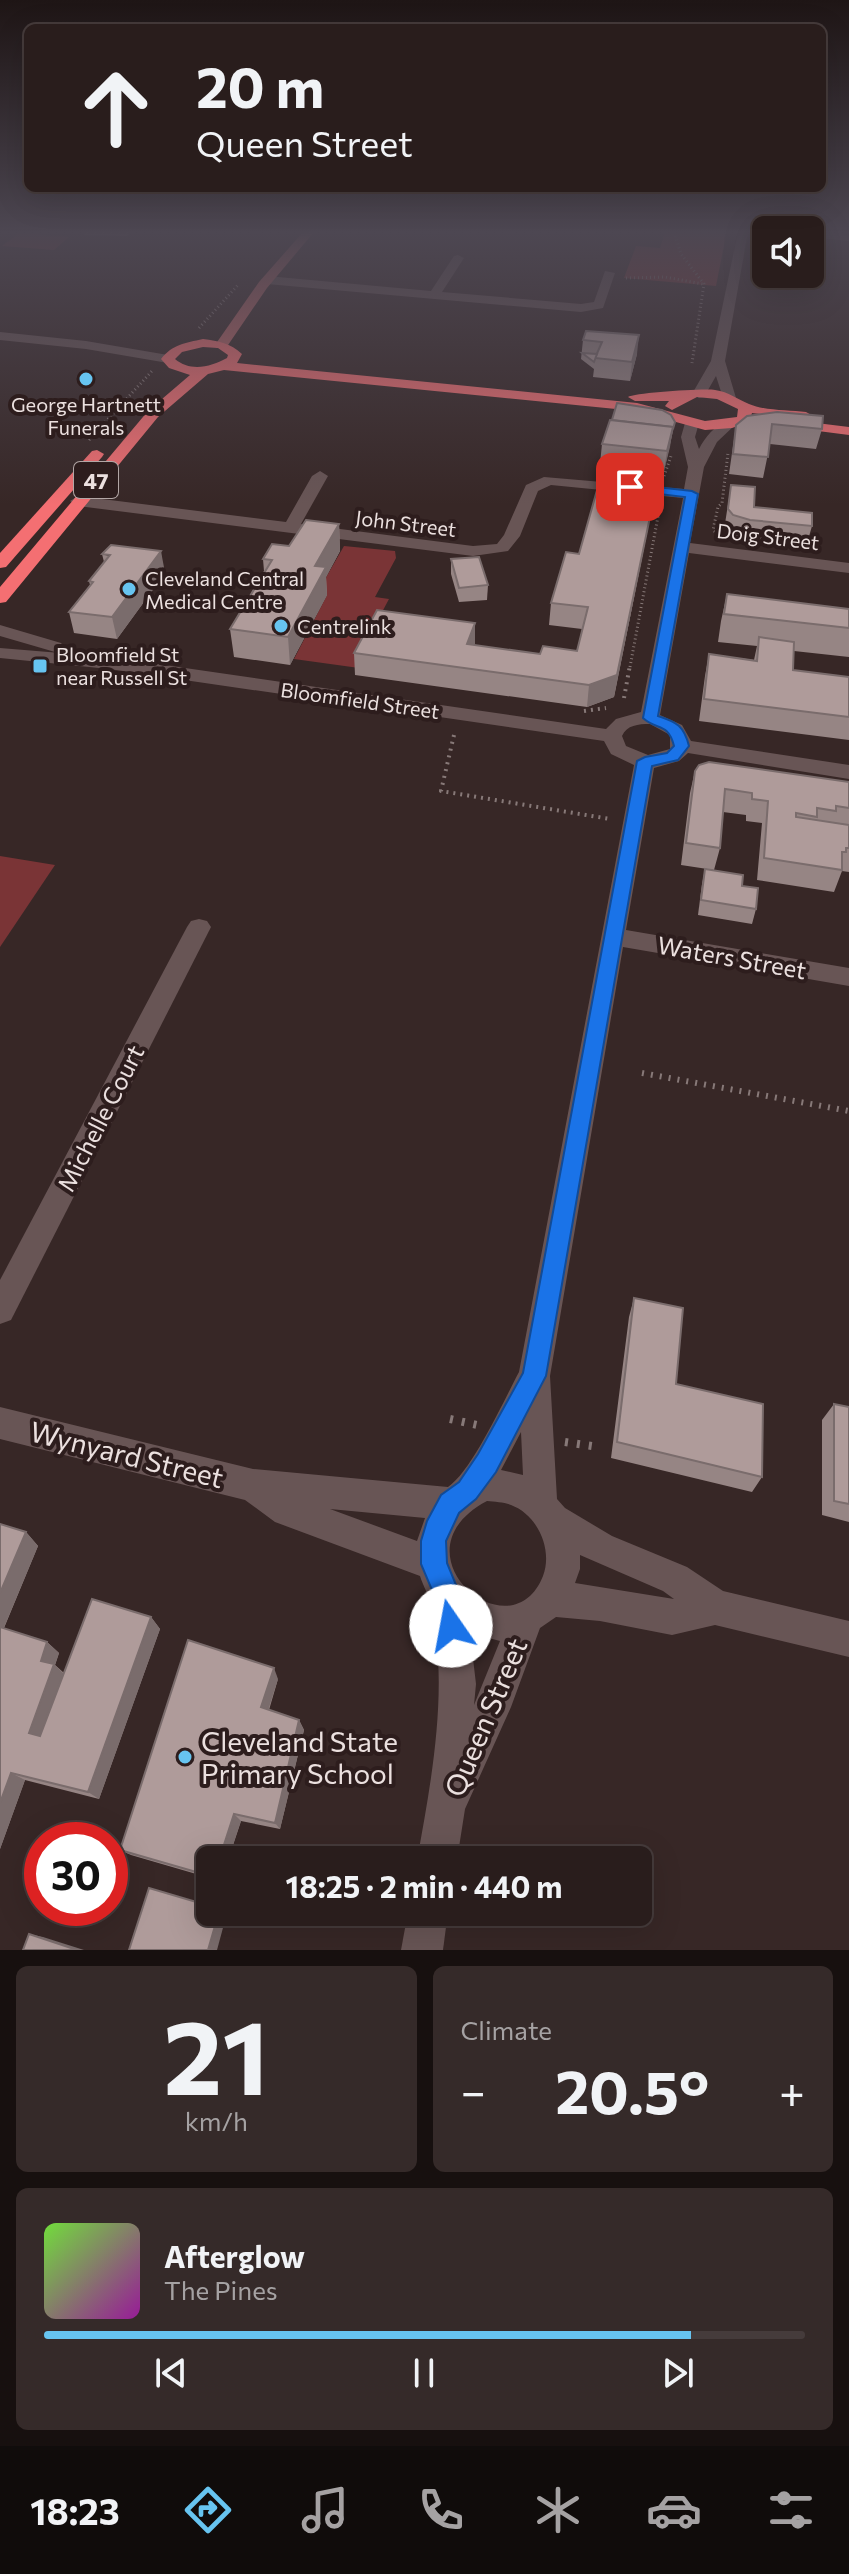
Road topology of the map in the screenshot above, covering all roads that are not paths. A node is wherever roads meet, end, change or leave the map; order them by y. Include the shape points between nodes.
1 (216, 323) edge
2 (236, 323) edge
3 (725, 323) edge
4 (0, 336) edge
5 (200, 336) junction
6 (86, 345) junction
7 (221, 345) junction
8 (235, 354) junction
9 (174, 359) junction
10 (718, 361) junction
11 (225, 366) junction
12 (203, 371) junction
13 (699, 394) junction
14 (683, 397) junction
15 (729, 398) junction
16 (745, 408) junction
17 (137, 409) dead end
18 (685, 420) junction
19 (849, 421) edge
20 (732, 424) junction
21 (849, 431) edge
22 (116, 432) dead end
23 (696, 467) junction
24 (320, 476) dead end
25 (692, 494) junction
26 (78, 501) junction
27 (290, 529) junction
28 (682, 547) junction
29 (0, 563) edge
30 (849, 568) edge
31 (0, 598) edge
32 (0, 630) edge
33 (0, 653) edge
34 (109, 663) junction
35 (650, 718) junction
36 (612, 736) junction
37 (682, 746) junction
38 (645, 761) junction
39 (849, 772) edge
40 (199, 927) dead end
41 (615, 937) junction
42 (849, 977) edge
43 (0, 1310) edge
44 (534, 1376) junction
45 (0, 1423) edge
46 (253, 1485) junction
47 (459, 1497) junction
48 (548, 1511) junction
49 (441, 1580) junction
50 (715, 1607) junction
51 (538, 1609) junction
52 (849, 1639) edge
53 (445, 1815) junction
54 (439, 1846) edge
55 (426, 1926) edge
56 (422, 1950) edge

1 - 5 main road
2 - 7 main road
3 - 10 street
4 - 6 street
5 - 7 highway
5 - 9 highway
6 - 9 street
6 - 9 street
7 - 8 highway
8 - 11 highway
8 - 14 highway via 640,398
9 - 12 highway, 47
9 - 17 highway via 162,388
10 - 13 street
10 - 15 street
11 - 12 highway, 47
11 - 18 highway, 47 via 621,405
12 - 26 highway, 47 via 153,414
13 - 14 highway
13 - 15 highway
14 - 18 highway via 673,404 674,413
15 - 16 highway
16 - 19 highway
16 - 20 highway via 744,419
18 - 20 highway, 47
18 - 23 street
20 - 21 highway, 47
20 - 23 street via 711,440
22 - 29 highway, 47
23 - 25 street
24 - 27 street
25 - 27 street, John Street via 549,480 531,488 502,548 473,551
25 - 28 street
26 - 27 street, John Street
26 - 31 highway, 47
28 - 30 street, Doig Street
28 - 35 street
32 - 34 street, Bloomfield Street
33 - 34 street, Bloomfield Street
34 - 36 street, Bloomfield Street
35 - 36 street via 620,724
35 - 37 street via 678,732
36 - 38 street via 625,755
37 - 38 street via 673,757
37 - 39 street
38 - 41 street
40 - 43 street, Michelle Court
41 - 42 street, Waters Street
41 - 44 street
44 - 47 street via 487,1463
44 - 48 street
45 - 46 street, Wynyard Street
46 - 47 street, Wynyard Street
46 - 49 street, Wynyard Street via 287,1510
47 - 48 street via 486,1484 505,1484 524,1490
47 - 49 street via 439,1521 434,1541
48 - 50 street via 600,1548 675,1579
48 - 51 street via 561,1536 562,1569
49 - 51 street via 464,1612 483,1622 505,1624
49 - 53 street, Queen Street via 458,1684
50 - 51 street via 672,1617 600,1603
50 - 52 street
51 - 53 street, Queen Street
53 - 54 street, Queen Street
55 - 56 street

